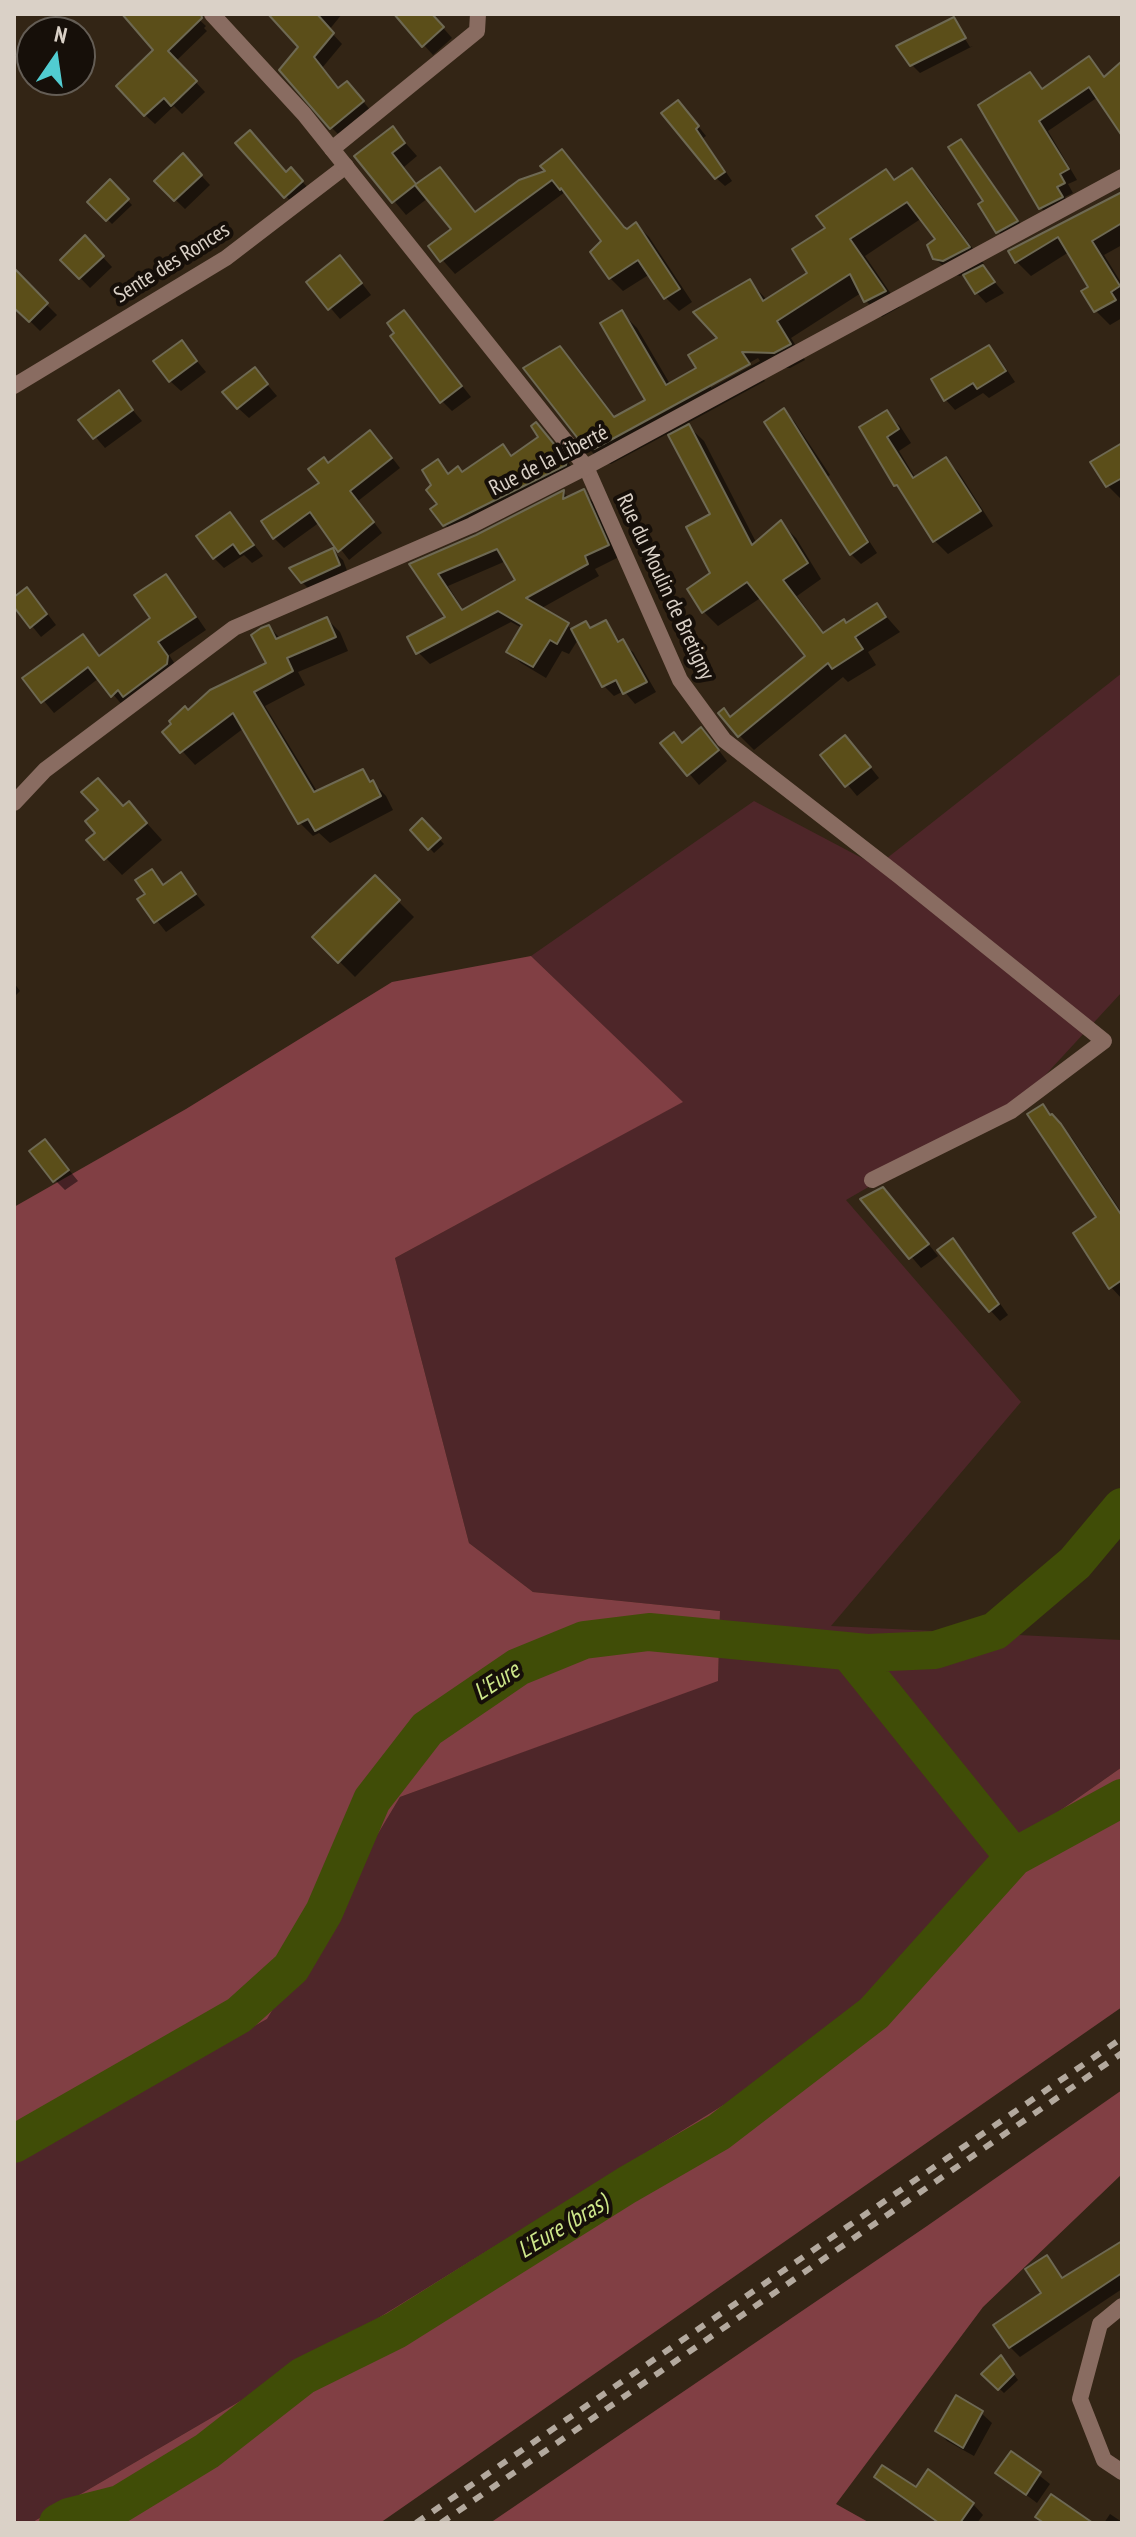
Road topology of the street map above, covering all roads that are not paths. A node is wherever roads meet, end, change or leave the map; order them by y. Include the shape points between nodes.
1 (212, 14) edge
2 (478, 14) edge
3 (332, 149) junction
4 (346, 166) junction
5 (1122, 177) edge
6 (14, 386) edge
7 (586, 467) junction
8 (14, 803) edge
9 (872, 1180) dead end
10 (1122, 2306) edge
11 (1122, 2472) edge

1 - 3 street, Rue du Moulin de Bretigny
2 - 3 street via 477,31
3 - 4 street, Rue du Moulin de Bretigny
4 - 6 street, Sente des Ronces via 226,258
4 - 7 street, Rue du Moulin de Bretigny
5 - 7 street, Rue de la Liberté
7 - 8 street, Rue de la Liberté via 472,525 234,628 45,770
7 - 9 street, Rue du Moulin de Bretigny via 680,680 724,740 1104,1041 1011,1111
10 - 11 street via 1100,2324 1080,2399 1104,2460

